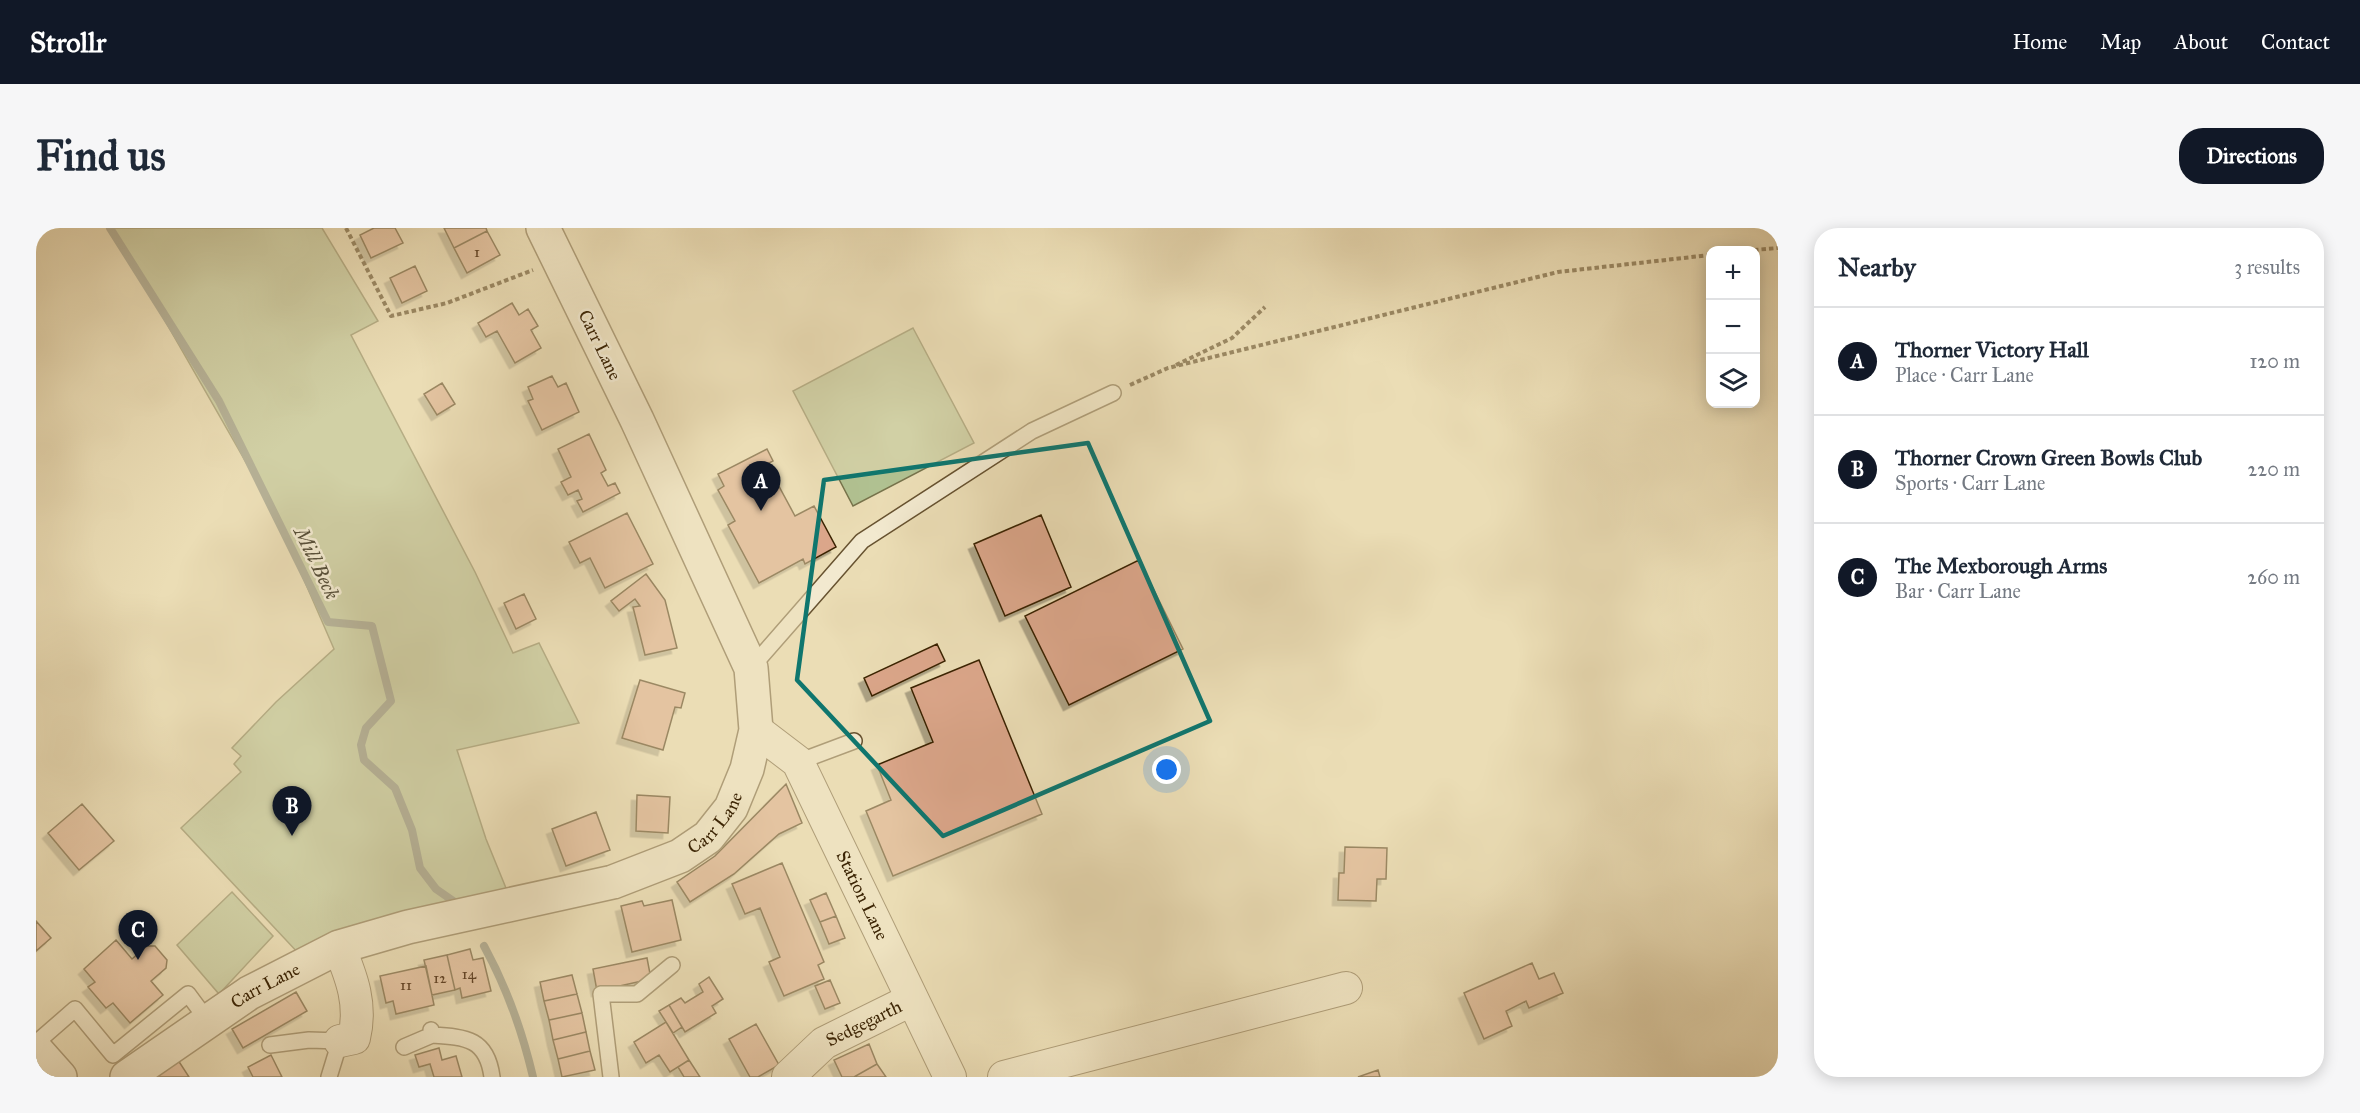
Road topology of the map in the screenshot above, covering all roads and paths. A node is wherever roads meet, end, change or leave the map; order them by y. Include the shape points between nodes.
1 (346, 228) edge
2 (543, 228) edge
3 (1778, 248) edge
4 (1760, 250) edge
5 (1706, 255) edge
6 (558, 260) junction
7 (1264, 307) dead end
8 (1168, 368) junction
9 (1113, 393) joint
10 (751, 668) junction
11 (756, 730) junction
12 (854, 741) dead end
13 (798, 762) junction
14 (339, 947) junction
15 (672, 965) dead end
16 (1346, 988) dead end
17 (912, 1000) junction
18 (208, 1021) junction
19 (340, 1041) junction
20 (36, 1043) edge
21 (270, 1045) dead end
22 (404, 1047) dead end
23 (36, 1050) edge
24 (793, 1076) edge
25 (60, 1077) edge
26 (127, 1077) edge
27 (329, 1077) edge
28 (492, 1077) edge
29 (612, 1077) edge
30 (950, 1077) edge
31 (1004, 1077) edge

1 - 6 path via 391,316 447,303
2 - 6 street, Carr Lane
3 - 4 path
5 - 8 path via 1558,272
6 - 10 street, Carr Lane
7 - 8 path via 1232,338
8 - 9 path
9 - 10 lane via 1032,431 862,541
10 - 11 street, Carr Lane
11 - 13 street, Station Lane
11 - 14 street, Carr Lane via 747,769 731,808 708,837 680,856 614,882 408,927
12 - 13 lane
13 - 17 street, Station Lane
14 - 18 street, Carr Lane via 249,993
14 - 19 street via 353,980 358,1018 354,1038
15 - 29 lane via 636,994 600,994
16 - 31 street
17 - 24 street, Sedgegarth via 824,1044
17 - 30 street, Station Lane
18 - 20 lane via 188,994 113,1055 75,1009
18 - 26 street, Carr Lane
19 - 21 lane
19 - 27 lane
22 - 28 lane via 432,1032 477,1044 488,1056
23 - 25 street

